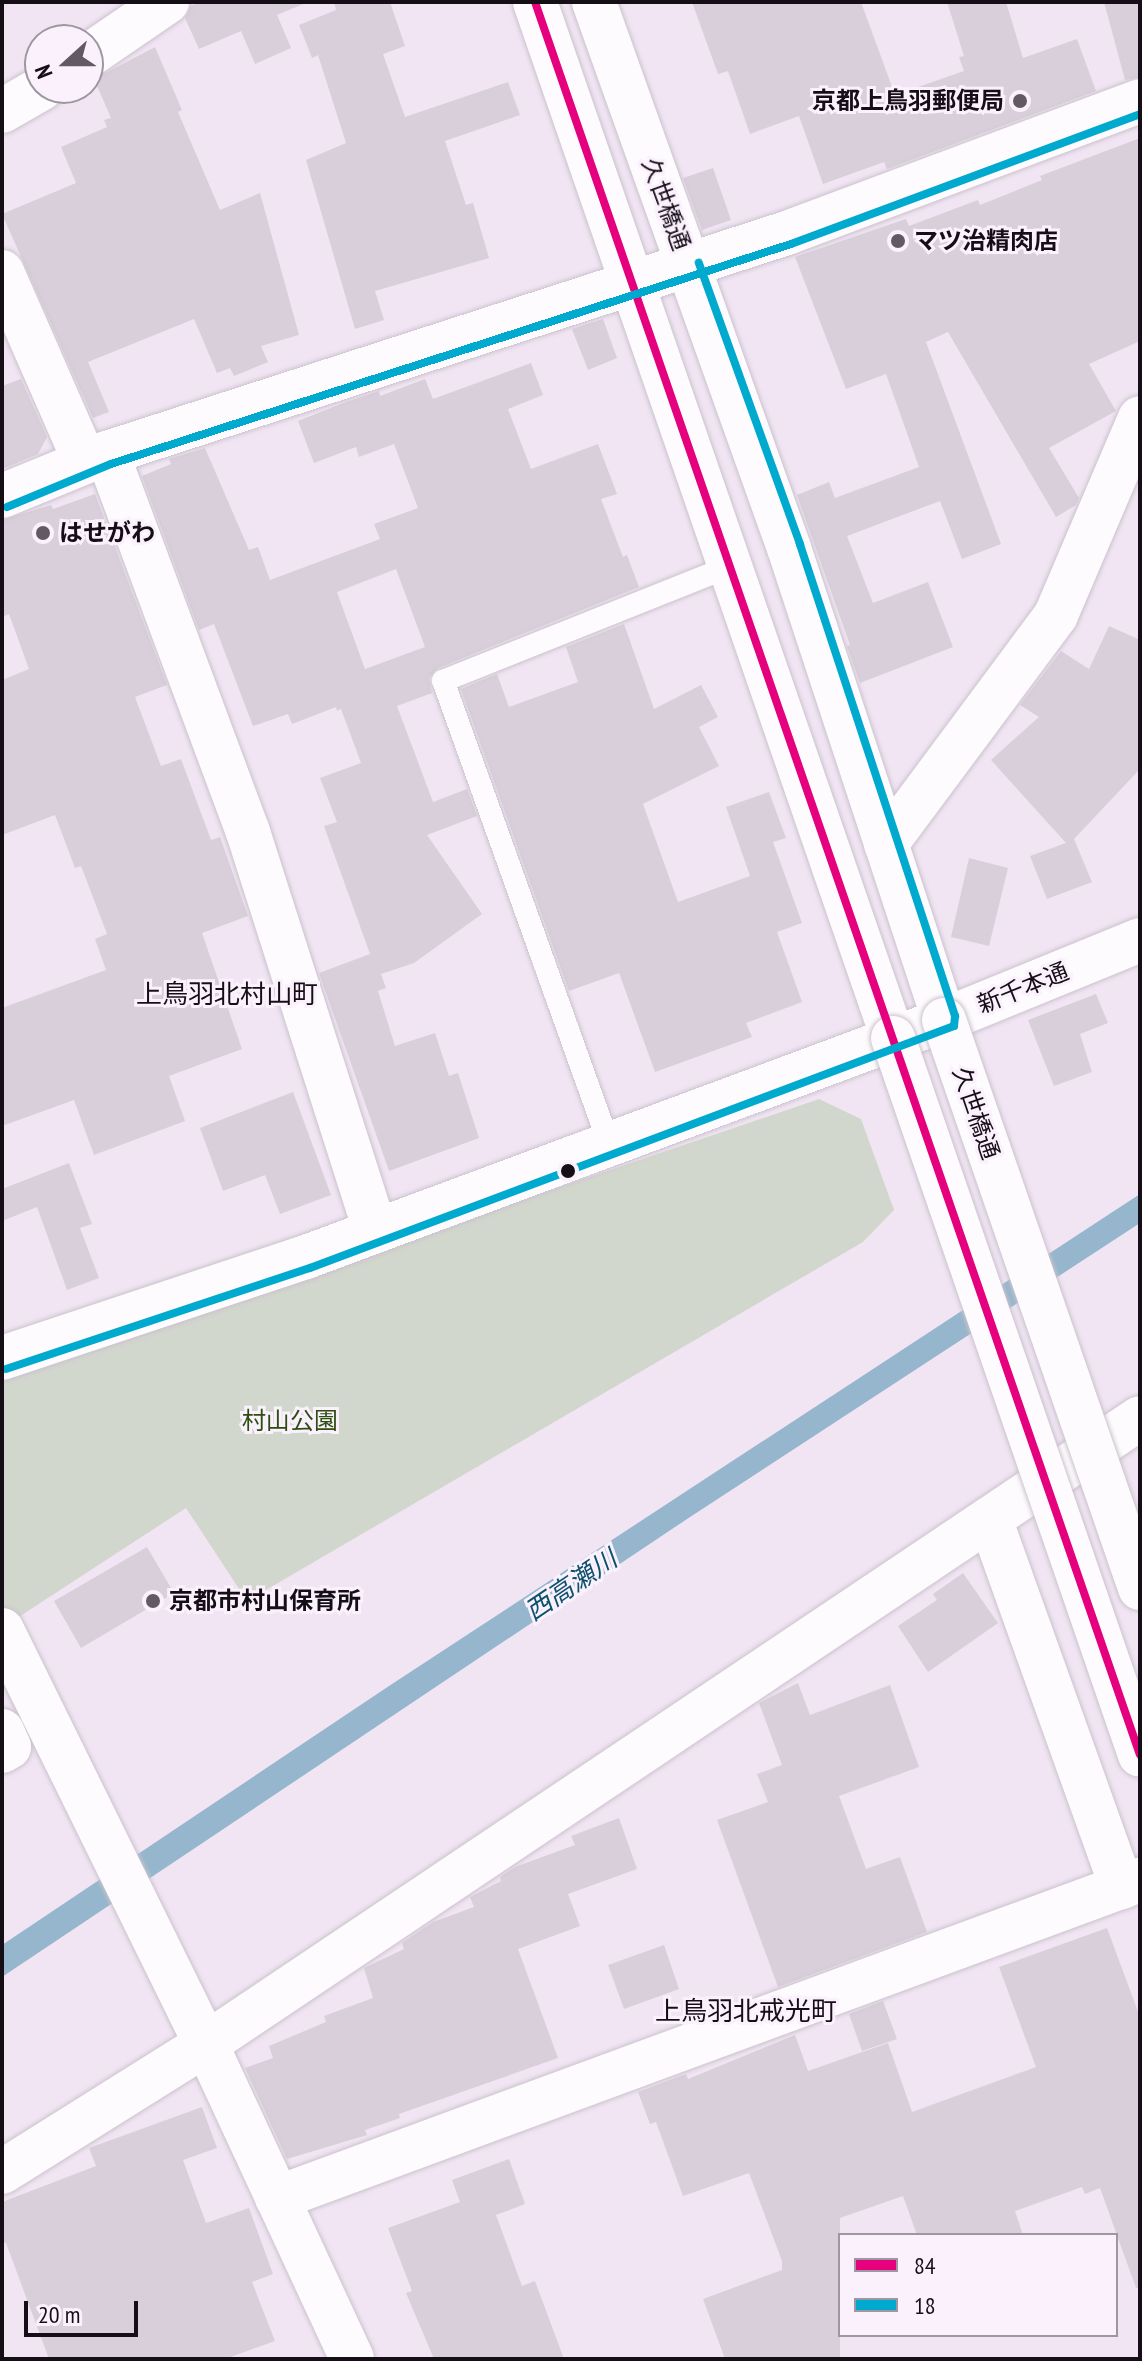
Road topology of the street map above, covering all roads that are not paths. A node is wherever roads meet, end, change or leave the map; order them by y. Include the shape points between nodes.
1 (167, 2) edge
2 (535, 2) edge
3 (594, 2) edge
4 (104, 45) edge
5 (24, 98) edge
6 (1140, 101) edge
7 (2, 111) edge
8 (688, 267) junction
9 (2, 272) edge
10 (632, 284) junction
11 (1140, 418) edge
12 (96, 458) junction
13 (2, 496) edge
14 (730, 566) junction
15 (886, 844) junction
16 (1140, 940) edge
17 (944, 1020) junction
18 (893, 1038) junction
19 (609, 1144) junction
20 (375, 1231) junction
21 (2, 1358) edge
22 (1140, 1418) edge
23 (990, 1519) junction
24 (1140, 1588) edge
25 (2, 1630) edge
26 (2, 1731) edge
27 (2, 1751) edge
28 (1140, 1755) edge
29 (1131, 1883) edge
30 (206, 2044) junction
31 (2, 2172) edge
32 (277, 2198) junction
33 (352, 2359) edge

1 - 4 street
2 - 10 street
3 - 8 street, 久世橋通
5 - 7 street
6 - 8 street
8 - 10 street
8 - 15 street, 久世橋通 via 789,548
9 - 12 street
10 - 12 street
10 - 14 street
11 - 15 street via 1056,615
12 - 13 street
12 - 20 street via 248,832
14 - 18 street
14 - 19 lane via 443,681
15 - 17 street, 久世橋通
16 - 17 street, 新千本通
17 - 18 street, 新千本通
17 - 24 street, 久世橋通, bridge
18 - 19 street, 新千本通
18 - 28 street, bridge
19 - 20 street, 新千本通
20 - 21 street, 新千本通
22 - 23 street
23 - 29 street
23 - 30 street
25 - 30 street
26 - 27 street via 9,1747
29 - 32 street
30 - 31 street
30 - 32 street
32 - 33 street

